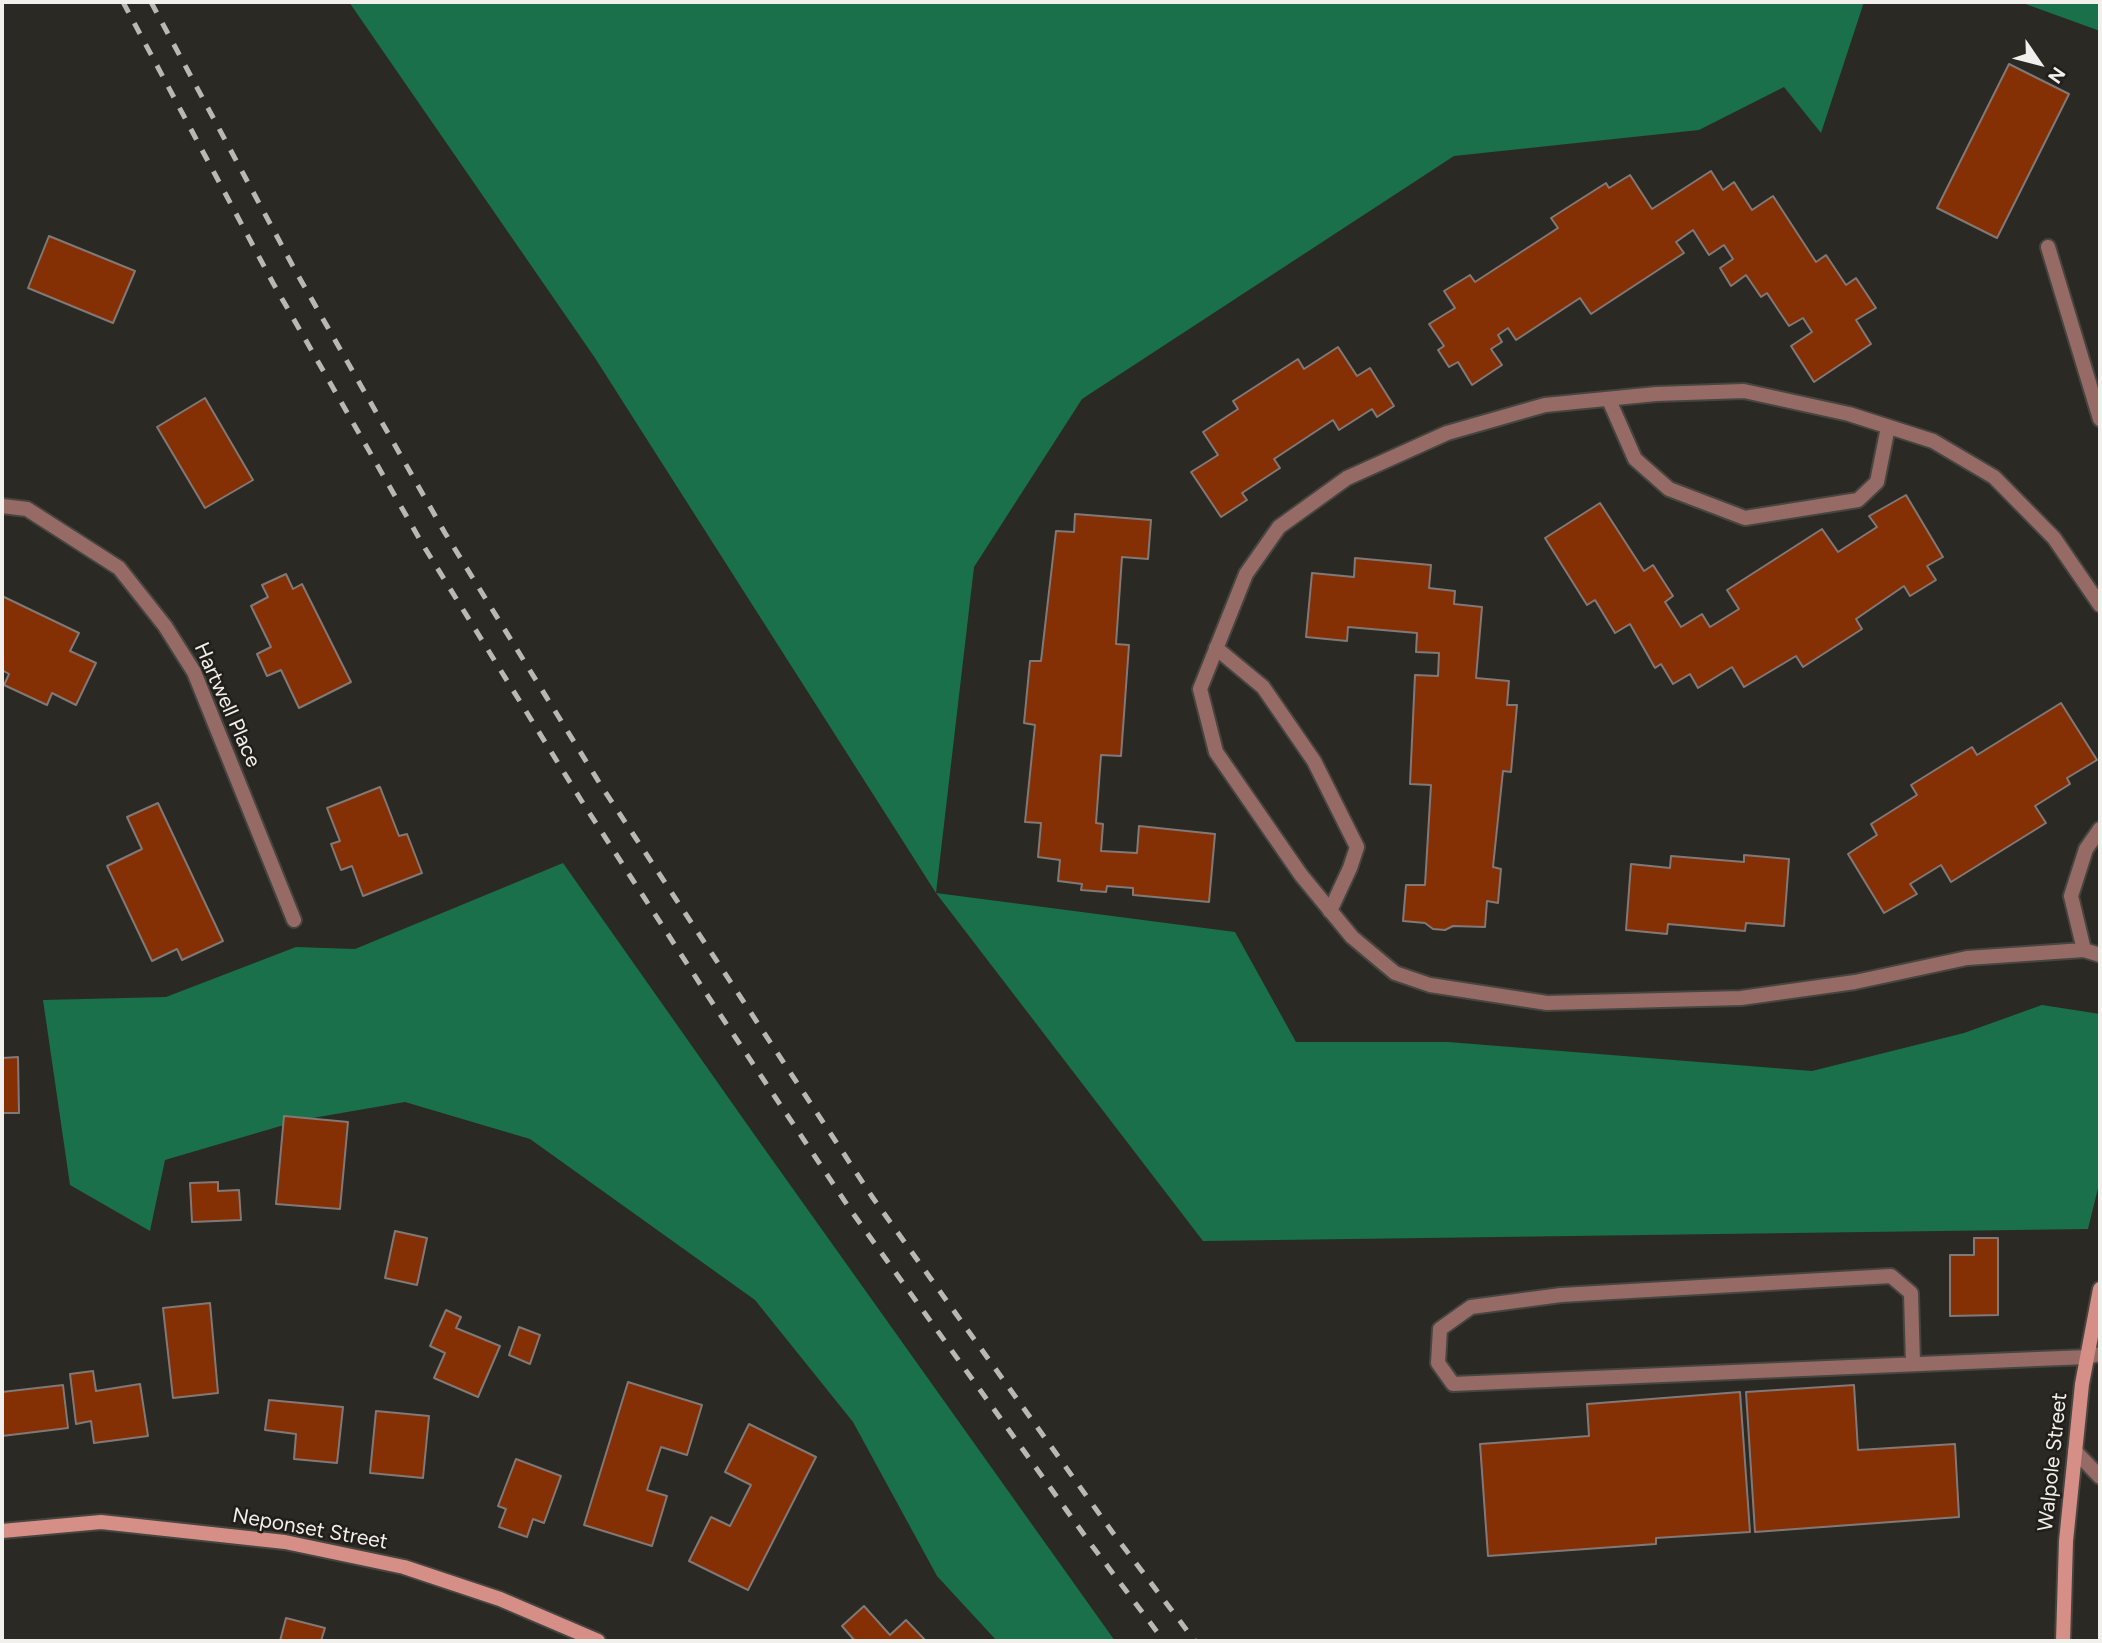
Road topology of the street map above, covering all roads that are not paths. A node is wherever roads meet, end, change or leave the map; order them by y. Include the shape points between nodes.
1 (2048, 247) dead end
2 (1608, 400) junction
3 (2100, 419) edge
4 (1888, 427) junction
5 (2, 506) edge
6 (2100, 605) edge
7 (1216, 648) junction
8 (2100, 829) edge
9 (1330, 911) junction
10 (294, 920) dead end
11 (2084, 950) junction
12 (2100, 955) edge
13 (2100, 1289) edge
14 (2094, 1355) edge
15 (1913, 1364) junction
16 (2075, 1451) junction
17 (2100, 1477) edge
18 (2, 1531) edge
19 (598, 1641) edge
20 (2063, 1641) edge

1 - 3 street
2 - 4 street via 1744,391
2 - 4 street via 1636,458 1669,489 1745,518 1858,500 1877,482
2 - 7 street via 1545,405 1447,433 1347,478 1279,527 1246,574
4 - 6 street via 1933,441 1994,477 2054,538
5 - 10 street, Hartwell Place via 27,509 119,568 165,626 194,672
7 - 9 street via 1199,689 1216,752
7 - 9 street via 1263,687 1314,761 1357,847
8 - 11 street via 2086,849 2071,896
9 - 11 street via 1395,974 1430,985 1547,1003 1741,998 1855,982 1967,958
11 - 12 street
13 - 14 main road, Walpole Street
14 - 15 street
14 - 16 main road, Walpole Street via 2082,1384
15 - 15 street via 1453,1384 1438,1363 1440,1329 1471,1307 1561,1295 1892,1276 1911,1293
16 - 17 street
16 - 20 main road, Walpole Street
18 - 19 main road, Neponset Street via 101,1522 285,1542 404,1567 500,1599

